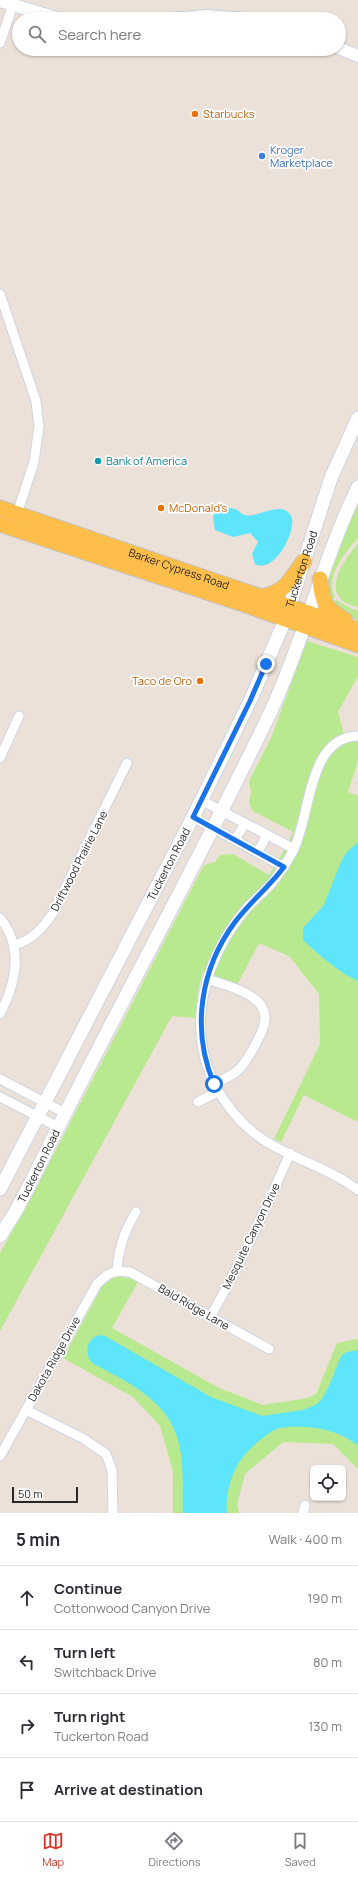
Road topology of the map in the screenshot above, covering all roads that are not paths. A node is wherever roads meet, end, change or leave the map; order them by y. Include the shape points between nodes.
1 (0, 1) edge
2 (14, 2) edge
3 (41, 12) edge
4 (0, 43) edge
5 (346, 51) edge
6 (358, 56) edge
7 (0, 294) edge
8 (358, 418) edge
9 (358, 487) edge
10 (0, 508) edge
11 (17, 514) junction
12 (0, 516) edge
13 (0, 524) edge
14 (304, 561) junction
15 (320, 579) junction
16 (260, 597) junction
17 (287, 613) junction
18 (307, 620) junction
19 (358, 629) edge
20 (358, 645) edge
21 (19, 716) dead end
22 (358, 736) edge
23 (4, 739) edge
24 (0, 758) edge
25 (127, 763) dead end
26 (201, 800) junction
27 (222, 810) junction
28 (193, 817) junction
29 (245, 823) junction
30 (213, 827) junction
31 (266, 835) junction
32 (235, 840) junction
33 (294, 849) junction
34 (257, 852) junction
35 (284, 867) junction
36 (0, 918) edge
37 (15, 945) junction
38 (207, 979) junction
39 (0, 1014) edge
40 (1, 1081) edge
41 (216, 1088) junction
42 (20, 1089) junction
43 (0, 1097) edge
44 (45, 1102) junction
45 (198, 1102) dead end
46 (13, 1104) junction
47 (65, 1113) junction
48 (37, 1117) junction
49 (58, 1127) junction
50 (290, 1153) junction
51 (0, 1189) edge
52 (358, 1190) edge
53 (136, 1212) dead end
54 (0, 1236) edge
55 (117, 1270) junction
56 (210, 1317) junction
57 (269, 1349) dead end
58 (26, 1410) junction
59 (0, 1456) edge
60 (113, 1513) edge

1 - 2 street
2 - 3 street
2 - 4 street
5 - 6 street
7 - 11 street via 36,401 39,426 34,462
8 - 14 main road, Tuckerton Road via 331,478
9 - 15 main road, Tuckerton Road
10 - 11 main road, Barker Cypress Road
11 - 12 main road via 12,517
11 - 16 main road, Barker Cypress Road
13 - 17 main road, Barker Cypress Road
14 - 16 main road via 280,592
14 - 17 main road, Tuckerton Road
15 - 18 main road, Tuckerton Road
15 - 19 main road via 322,594 330,610
16 - 17 main road, Barker Cypress Road
17 - 18 main road, Barker Cypress Road
17 - 26 main road, Tuckerton Road via 250,701
18 - 19 main road, Barker Cypress Road
18 - 20 main road, Barker Cypress Road
18 - 27 main road, Tuckerton Road via 271,710
21 - 23 street
22 - 33 street via 347,736 336,742 327,753 313,778 300,835
23 - 24 street
25 - 37 street, Driftwood Prairie Lane via 53,913 42,930
26 - 27 street
26 - 28 main road, Tuckerton Road
27 - 29 street
27 - 30 main road, Tuckerton Road
28 - 30 street
28 - 44 main road, Tuckerton Road
29 - 31 street
29 - 32 street
30 - 32 street
30 - 47 main road, Tuckerton Road
31 - 33 street
31 - 34 street
32 - 34 street
33 - 35 street
34 - 35 street
35 - 38 street via 234,924 212,964
36 - 37 street
37 - 39 street via 15,978
38 - 41 street via 202,996 201,1027 205,1058
38 - 41 street via 247,994 259,1003 264,1012 265,1024 242,1066
40 - 42 street
41 - 45 street
41 - 50 street via 231,1110 248,1127 263,1139
42 - 44 street
42 - 46 street
43 - 46 street
44 - 47 street
44 - 48 main road, Tuckerton Road
46 - 48 street
47 - 49 main road, Tuckerton Road
48 - 49 street
48 - 51 main road, Tuckerton Road
49 - 54 main road, Tuckerton Road via 16,1211
50 - 52 street via 324,1169
50 - 56 street, Mesquite Canyon Drive via 257,1230
53 - 55 street via 125,1230
55 - 56 street, Bald Ridge Lane via 137,1275
55 - 58 street, Dakota Ridge Drive via 107,1274 97,1284
56 - 57 street, Bald Ridge Lane
58 - 59 street, Dakota Ridge Drive
58 - 60 street via 84,1439 106,1454 112,1470

